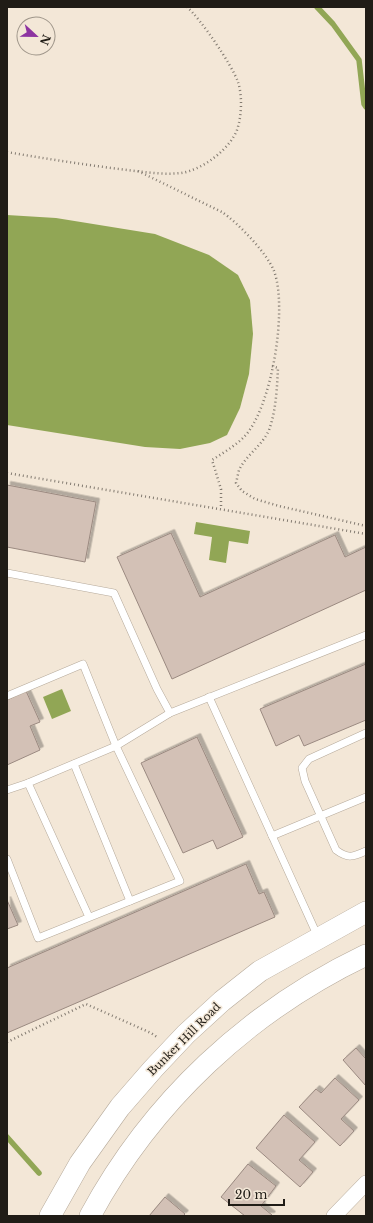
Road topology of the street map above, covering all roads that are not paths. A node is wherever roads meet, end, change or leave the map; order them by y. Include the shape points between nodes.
1 (7, 573) edge
2 (366, 635) edge
3 (7, 696) edge
4 (209, 697) junction
5 (170, 713) junction
6 (366, 733) edge
7 (116, 746) junction
8 (74, 764) junction
9 (28, 783) junction
10 (7, 790) edge
11 (366, 797) edge
12 (320, 816) junction
13 (272, 836) junction
14 (366, 851) edge
15 (7, 859) edge
16 (130, 901) junction
17 (366, 912) edge
18 (88, 917) junction
19 (318, 939) junction
20 (366, 955) edge
21 (366, 1183) edge
22 (50, 1216) edge
23 (90, 1216) edge
24 (334, 1216) edge

1 - 5 lane via 114,593
2 - 4 lane
3 - 7 lane via 83,664
4 - 5 lane
4 - 13 lane
5 - 7 lane
6 - 12 lane via 309,759 302,768 305,782
7 - 8 lane
7 - 16 lane via 180,881
8 - 9 lane
8 - 16 lane
9 - 10 lane
9 - 18 lane
11 - 12 lane
12 - 13 lane
12 - 14 lane via 336,850 343,855 354,856
13 - 19 lane
15 - 18 lane via 38,938
16 - 18 lane
17 - 19 main road, Bunker Hill Road
19 - 22 main road, Bunker Hill Road via 260,971 222,1001 152,1069 120,1107 80,1163
20 - 23 main road via 321,978 266,1013 210,1059 178,1092 136,1143
21 - 24 street

